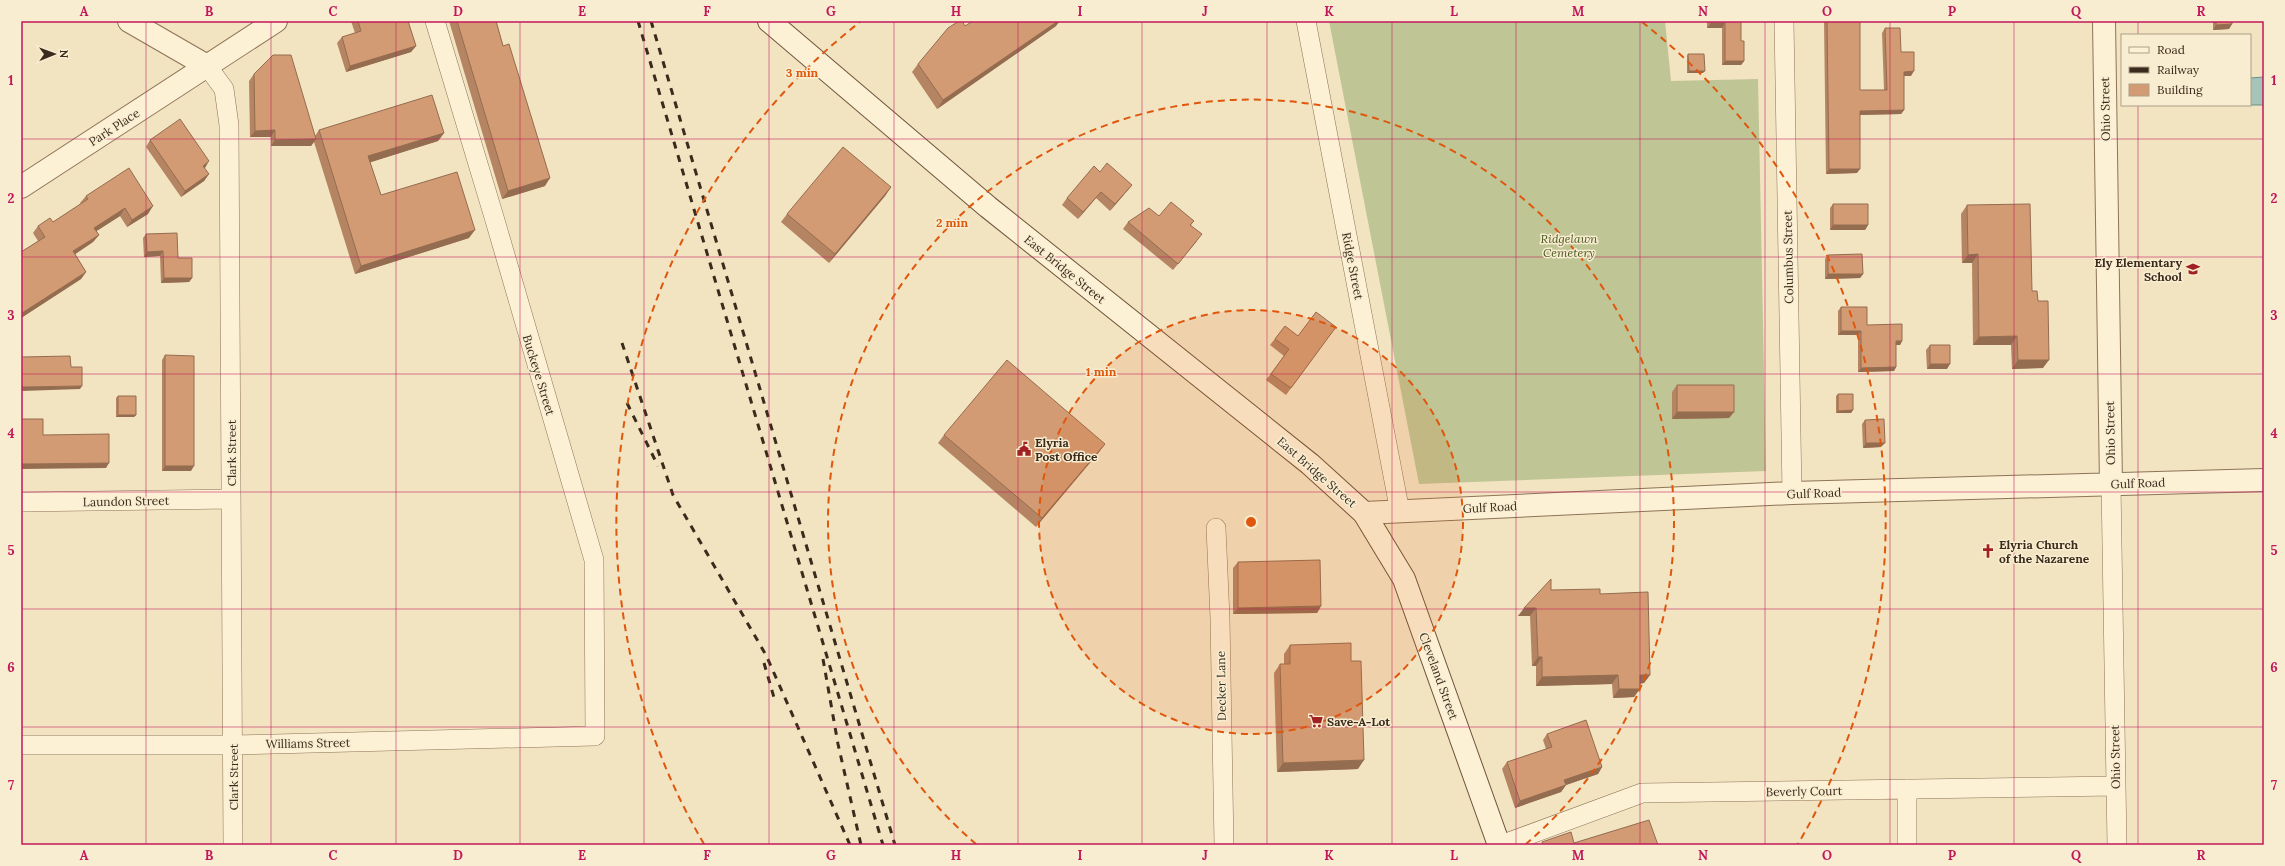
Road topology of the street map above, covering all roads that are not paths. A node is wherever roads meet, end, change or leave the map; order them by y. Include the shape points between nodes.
1 (129, 21) edge
2 (276, 21) edge
3 (435, 21) edge
4 (769, 21) edge
5 (1306, 21) edge
6 (1784, 21) edge
7 (2104, 21) edge
8 (207, 66) junction
9 (21, 187) edge
10 (2264, 480) edge
11 (2111, 484) junction
12 (1792, 493) junction
13 (231, 499) junction
14 (21, 502) edge
15 (1400, 512) junction
16 (1364, 513) junction
17 (1216, 528) dead end
18 (595, 736) joint
19 (21, 745) edge
20 (233, 745) junction
21 (2116, 786) junction
22 (1906, 789) junction
23 (233, 845) edge
24 (1224, 845) edge
25 (1500, 845) edge
26 (1907, 845) edge
27 (2117, 845) edge

1 - 8 street
2 - 8 street, Park Place
3 - 18 street, Buckeye Street via 594,560
4 - 16 street, East Bridge Street via 988,207 1310,464
5 - 15 street, Ridge Street
6 - 12 street, Columbus Street
7 - 11 street, Ohio Street
8 - 9 street, Park Place
8 - 13 street, Clark Street via 224,89 229,126
10 - 11 street, Gulf Road
11 - 12 street, Gulf Road
11 - 21 street, Ohio Street
12 - 15 street, Gulf Road
13 - 14 street, Laundon Street
13 - 20 street, Clark Street
15 - 16 street, Gulf Road
16 - 25 street, Cleveland Street via 1404,579
17 - 24 street, Decker Lane
18 - 20 street, Williams Street
19 - 20 street, Williams Street
20 - 23 street, Clark Street
21 - 22 street, Beverly Court
21 - 27 street, Ohio Street
22 - 25 street, Beverly Court via 1642,793
22 - 26 street

